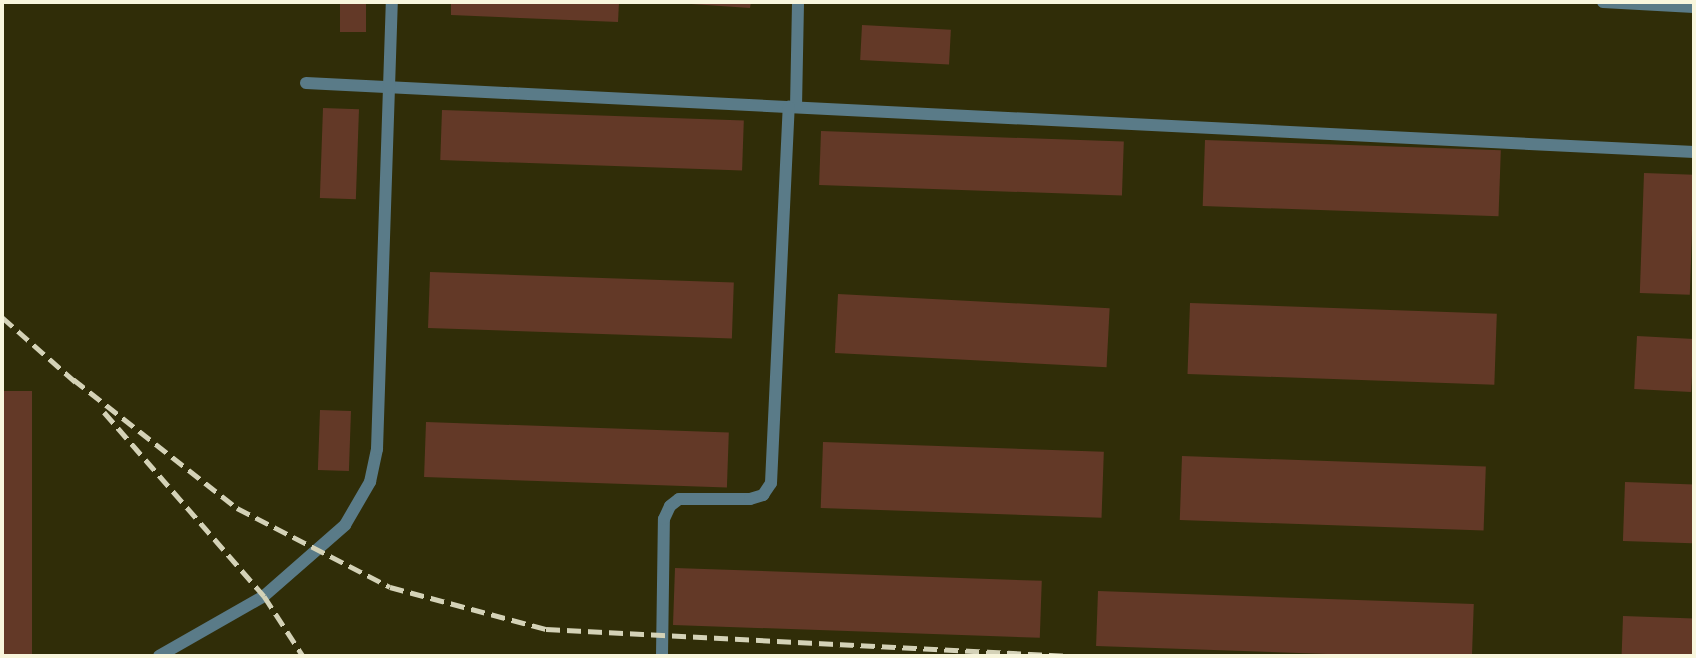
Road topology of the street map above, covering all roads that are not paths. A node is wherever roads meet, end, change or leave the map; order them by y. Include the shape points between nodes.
1 (392, 2) edge
2 (797, 2) edge
3 (1603, 2) edge
4 (1694, 6) edge
5 (306, 83) dead end
6 (389, 87) junction
7 (793, 107) junction
8 (1694, 152) edge
9 (159, 656) edge
10 (662, 656) edge

1 - 6 lane
2 - 7 lane
3 - 4 lane
5 - 6 lane
6 - 7 lane
6 - 9 lane via 377,449 370,482 345,525 264,596
7 - 8 lane
7 - 10 lane via 771,483 763,495 750,499 679,499 670,506 664,519

